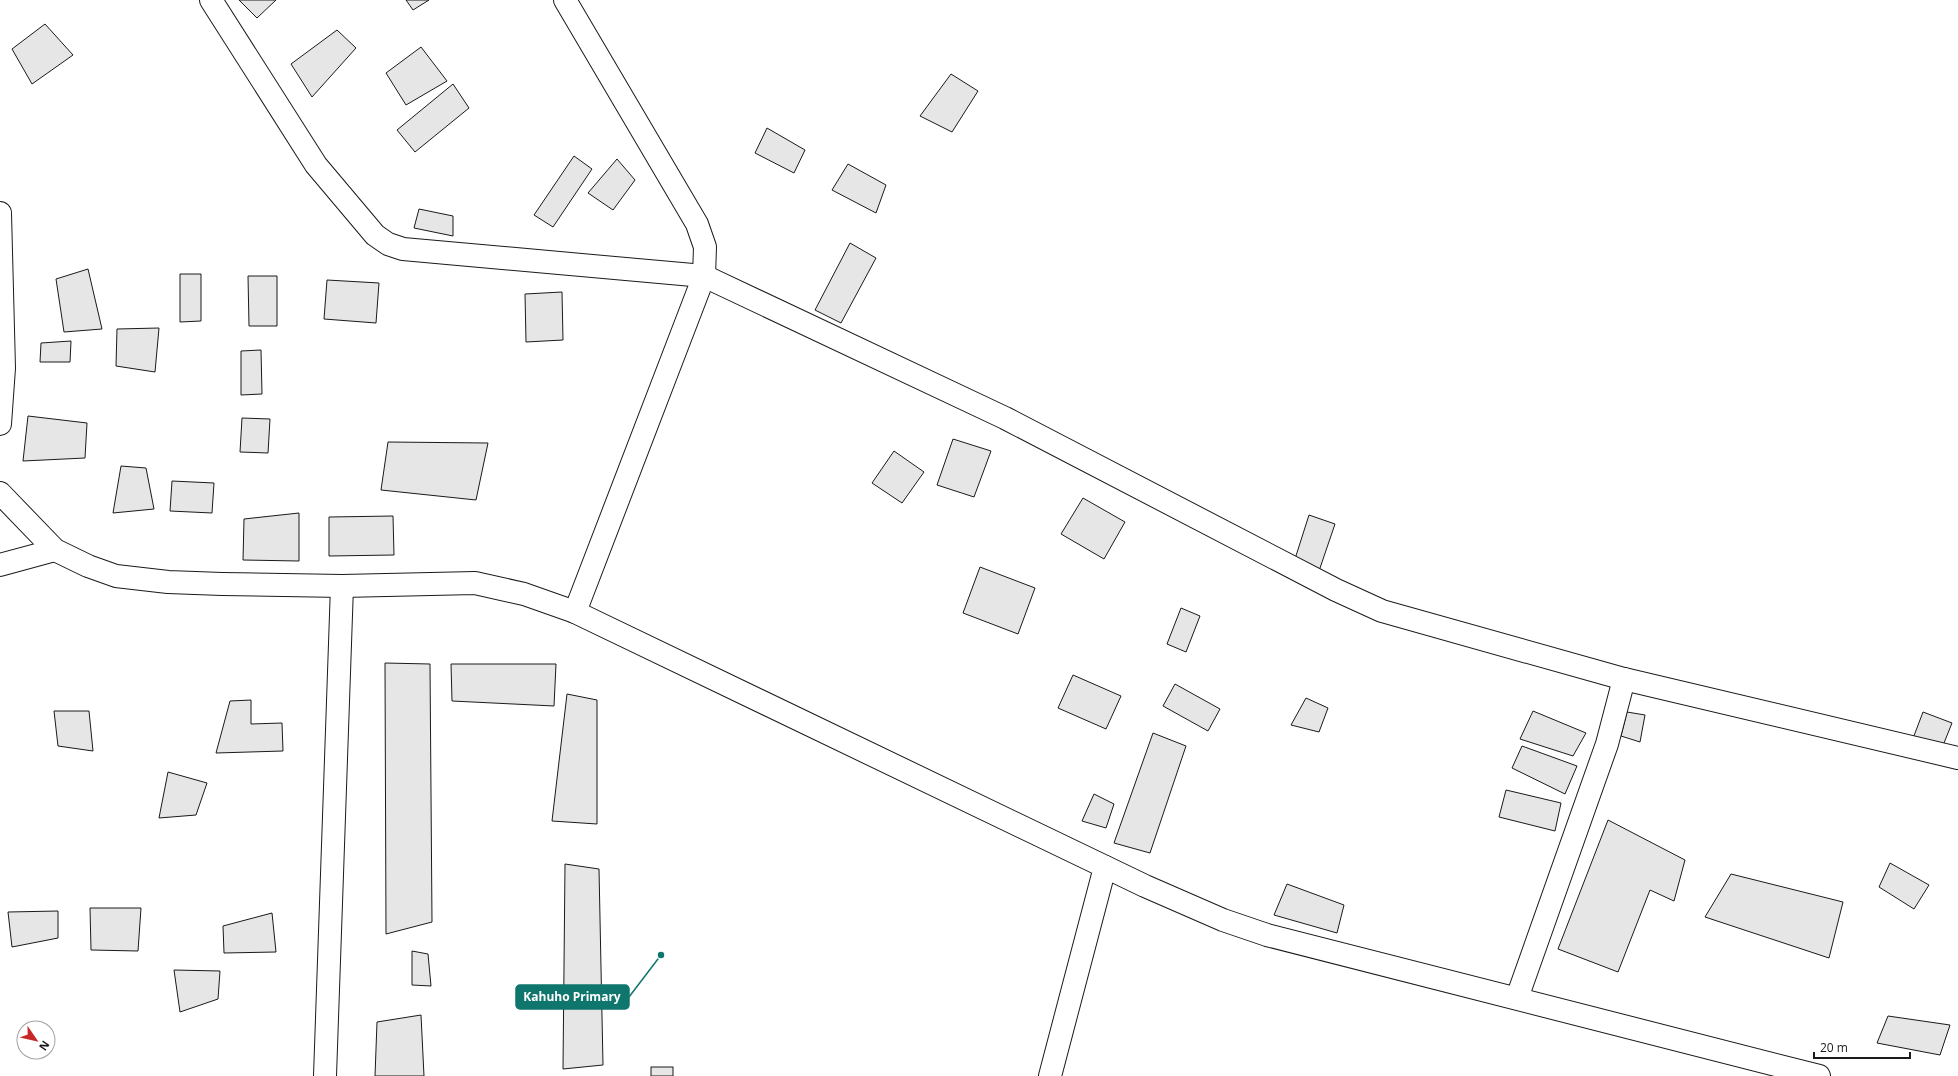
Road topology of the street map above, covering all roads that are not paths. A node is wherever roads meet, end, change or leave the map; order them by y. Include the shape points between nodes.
1 (211, 0) edge
2 (564, 0) edge
3 (0, 213) edge
4 (704, 276) junction
5 (0, 424) edge
6 (0, 493) edge
7 (55, 550) junction
8 (0, 564) edge
9 (342, 586) junction
10 (575, 612) junction
11 (1624, 679) junction
12 (1958, 758) edge
13 (1105, 867) junction
14 (1517, 998) junction
15 (325, 1076) edge
16 (1050, 1076) edge
17 (1819, 1076) edge

1 - 4 street via 316,165 375,235 388,244 403,249
2 - 4 street via 697,224 705,247
3 - 5 street via 4,368
4 - 10 street
4 - 11 street via 1004,418 1336,590 1382,611
6 - 7 street
7 - 8 street
7 - 9 street via 116,576 222,584
9 - 10 street via 475,584 524,594
9 - 15 street
10 - 13 street
11 - 12 street
11 - 14 street via 1607,744
13 - 14 street via 1223,920 1267,935
13 - 16 street
14 - 17 street

